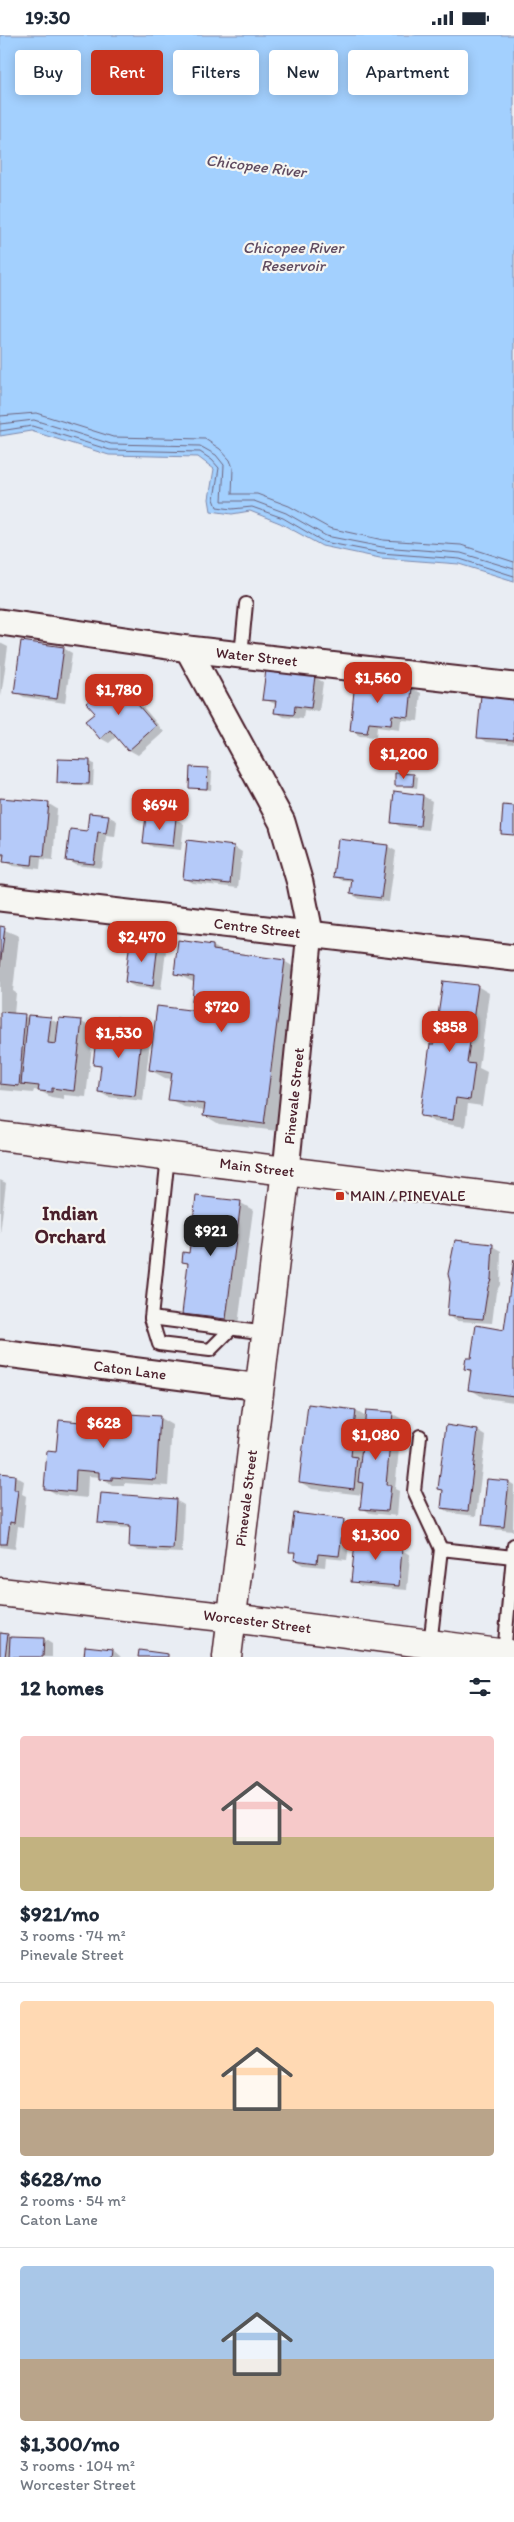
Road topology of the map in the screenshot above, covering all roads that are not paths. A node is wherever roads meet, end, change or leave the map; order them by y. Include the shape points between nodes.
1 (246, 604) dead end
2 (0, 623) edge
3 (188, 649) junction
4 (241, 655) junction
5 (514, 686) edge
6 (0, 898) edge
7 (310, 932) junction
8 (514, 958) edge
9 (0, 1136) edge
10 (168, 1156) junction
11 (286, 1170) junction
12 (514, 1199) edge
13 (151, 1318) junction
14 (232, 1328) junction
15 (266, 1333) junction
16 (0, 1353) edge
17 (260, 1387) junction
18 (420, 1436) dead end
19 (441, 1549) junction
20 (514, 1551) edge
21 (0, 1592) edge
22 (232, 1618) junction
23 (430, 1645) junction
24 (509, 1655) edge
25 (227, 1657) edge

1 - 4 lane
2 - 3 street, Water Street
3 - 4 street, Water Street
3 - 7 street, Pinevale Street via 282,822
4 - 5 street, Water Street
6 - 7 street, Centre Street
7 - 8 street, Centre Street
7 - 11 street, Pinevale Street
9 - 10 street, Main Street
10 - 11 street, Main Street
10 - 13 lane
11 - 12 street, Main Street
11 - 15 street, Pinevale Street
13 - 14 lane
13 - 14 lane via 160,1345 210,1350
14 - 15 lane
15 - 17 street, Pinevale Street
16 - 17 street, Caton Lane
17 - 22 street, Pinevale Street
18 - 19 lane via 414,1491
19 - 20 lane
19 - 23 lane
20 - 24 lane
21 - 22 street, Worcester Street
22 - 23 street, Worcester Street
22 - 25 street, Pinevale Street
23 - 24 street, Worcester Street

